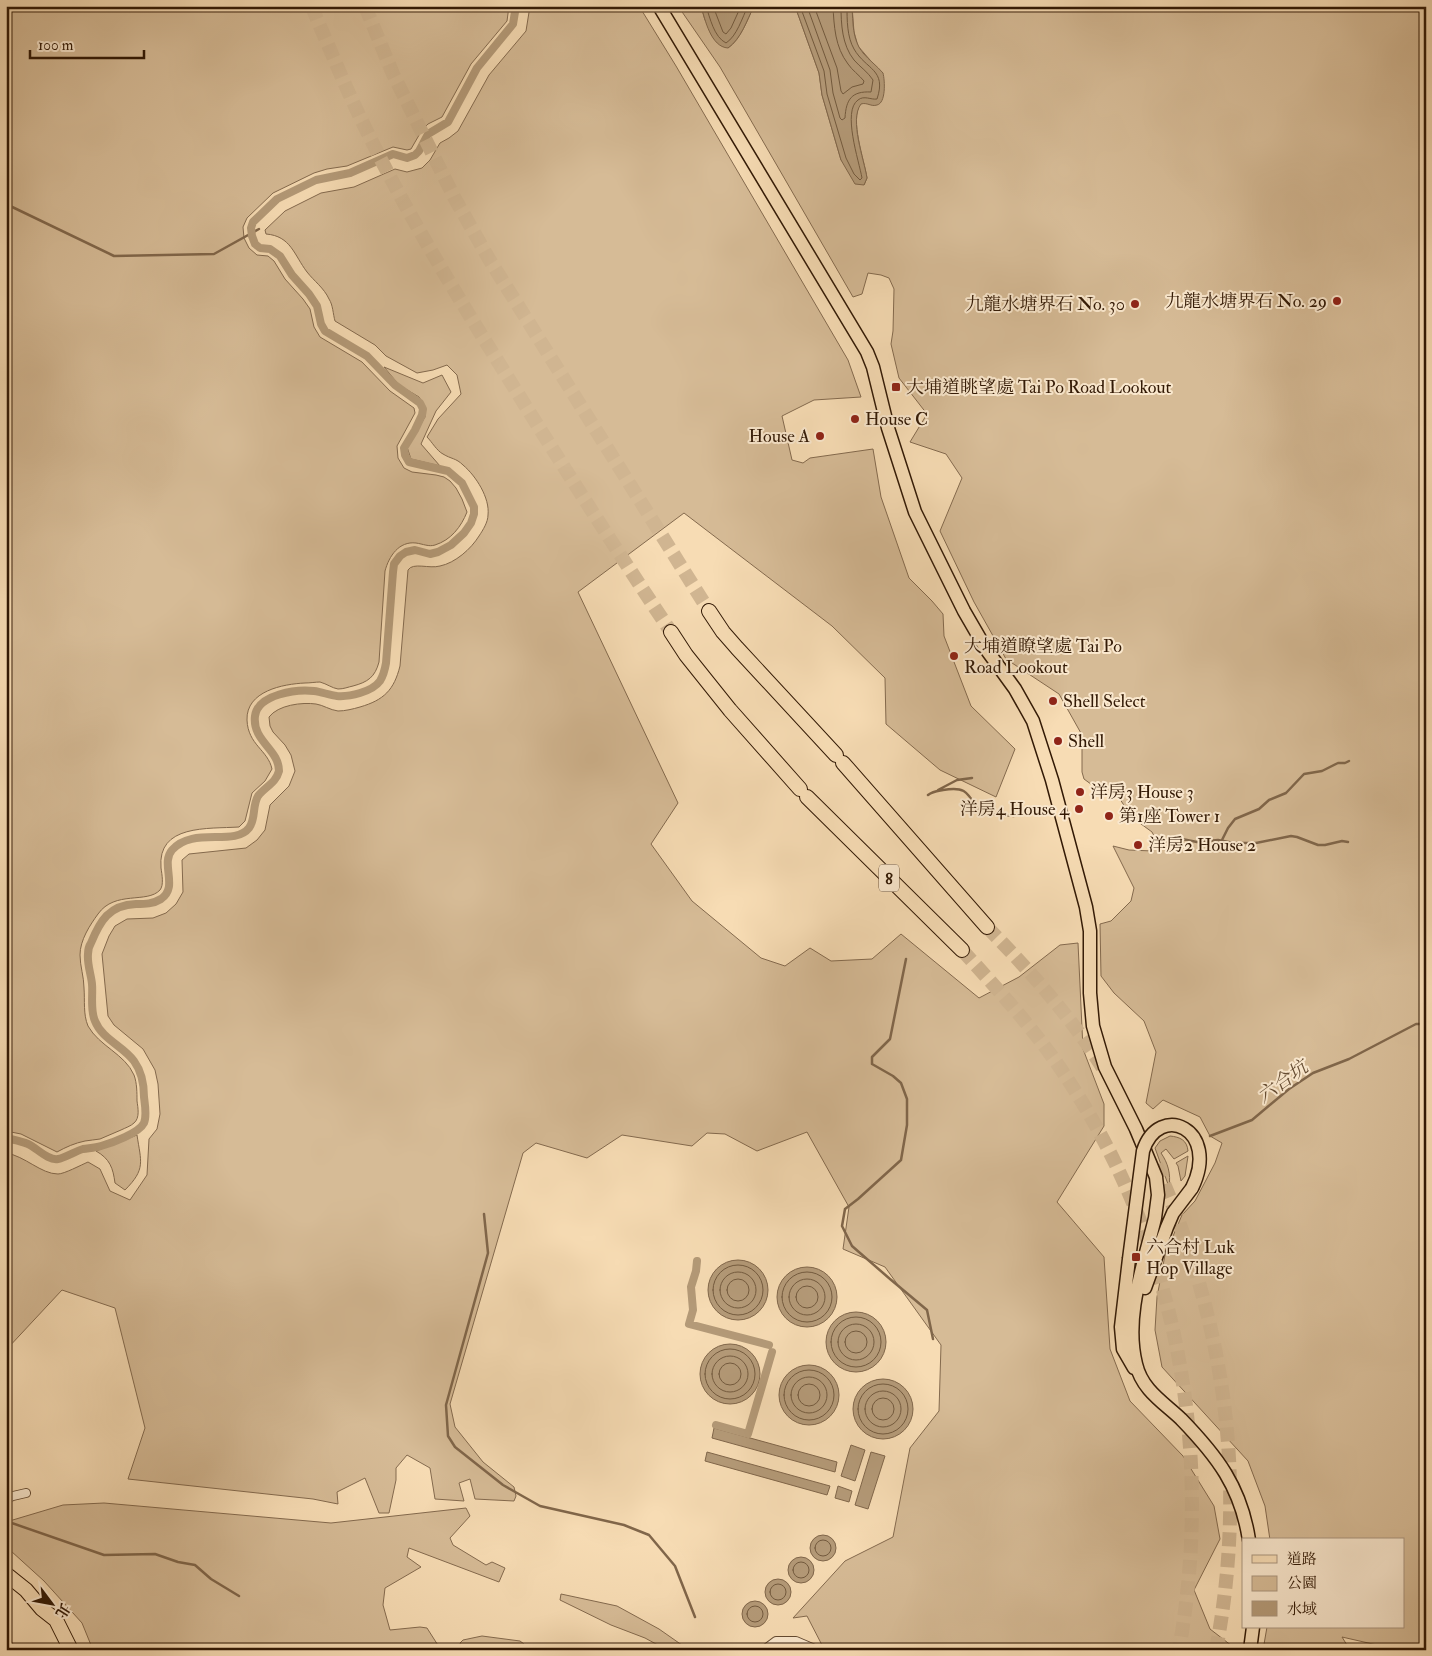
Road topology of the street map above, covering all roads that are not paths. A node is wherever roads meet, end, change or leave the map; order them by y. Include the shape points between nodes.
1 (658, 6) edge
2 (709, 612) tunnel mouth
3 (672, 632) tunnel mouth
4 (987, 927) tunnel mouth
5 (962, 950) tunnel mouth
6 (1133, 1316) junction
7 (1141, 1378) junction
8 (26, 1493) dead end
9 (6, 1499) edge
10 (1249, 1538) edge
11 (6, 1574) edge
12 (42, 1609) junction
13 (1253, 1628) edge
14 (61, 1650) edge
15 (71, 1650) edge
16 (718, 1650) edge
17 (730, 1650) edge
18 (764, 1650) edge
19 (817, 1650) edge
20 (1250, 1650) edge

1 - 6 main road via 867,352 915,512 964,611 1033,721 1086,907 1095,1034 1105,1067 1144,1145 1157,1182 1156,1212
2 - 4 highway, 8 via 737,648 886,810
3 - 5 highway, 8 via 691,662 730,710 804,793
6 - 7 main road via 1134,1352
6 - 7 main road, bridge via 1167,1227 1197,1178 1199,1147 1187,1129 1169,1126 1156,1130 1143,1151 1121,1319 1123,1349
7 - 10 main road via 1223,1469 1243,1508
8 - 9 street
11 - 12 highway
12 - 14 highway
12 - 15 highway via 56,1620
13 - 20 main road
16 - 17 street
18 - 19 street via 776,1641 796,1641

